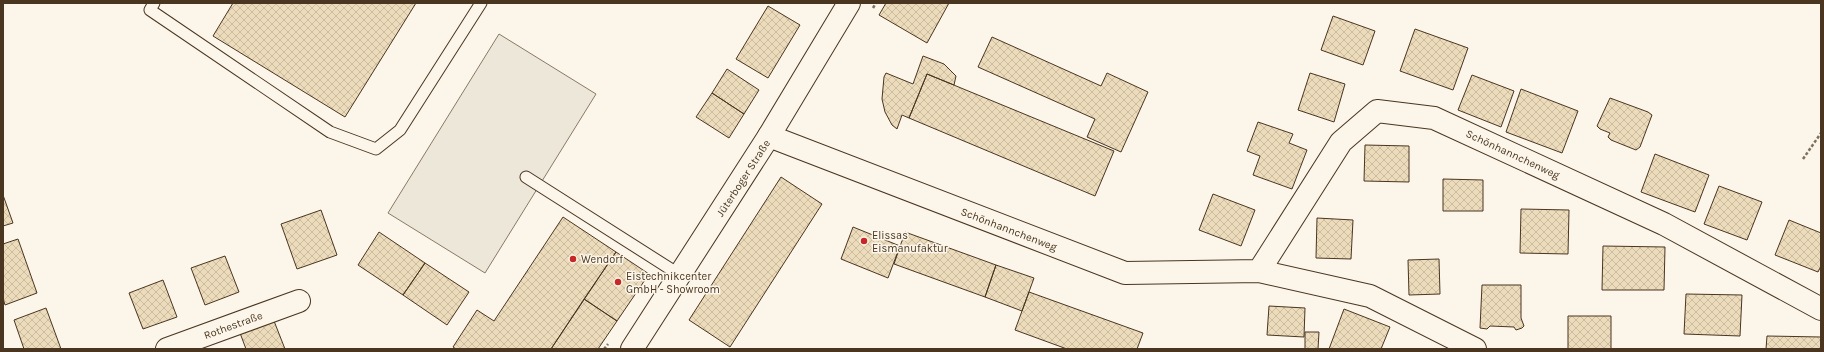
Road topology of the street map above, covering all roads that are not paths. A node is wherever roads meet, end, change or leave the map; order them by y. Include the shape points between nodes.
1 (481, 3) edge
2 (849, 3) edge
3 (152, 7) edge
4 (769, 136) junction
5 (526, 176) dead end
6 (1258, 271) junction
7 (680, 275) junction
8 (298, 301) dead end
9 (1821, 309) edge
10 (167, 349) edge
11 (632, 349) edge
12 (1475, 349) edge

1 - 3 lane via 400,130 376,149 330,132
2 - 4 street, Jüterboger Straße
4 - 6 street, Schönhannchenweg via 1125,273
4 - 7 street, Jüterboger Straße
5 - 7 lane
6 - 9 street, Schönhannchenweg via 1341,142 1376,111 1434,118 1664,224
6 - 12 street, Schönhannchenweg via 1370,296
7 - 11 street, Jüterboger Straße
8 - 10 street, Rothestraße

